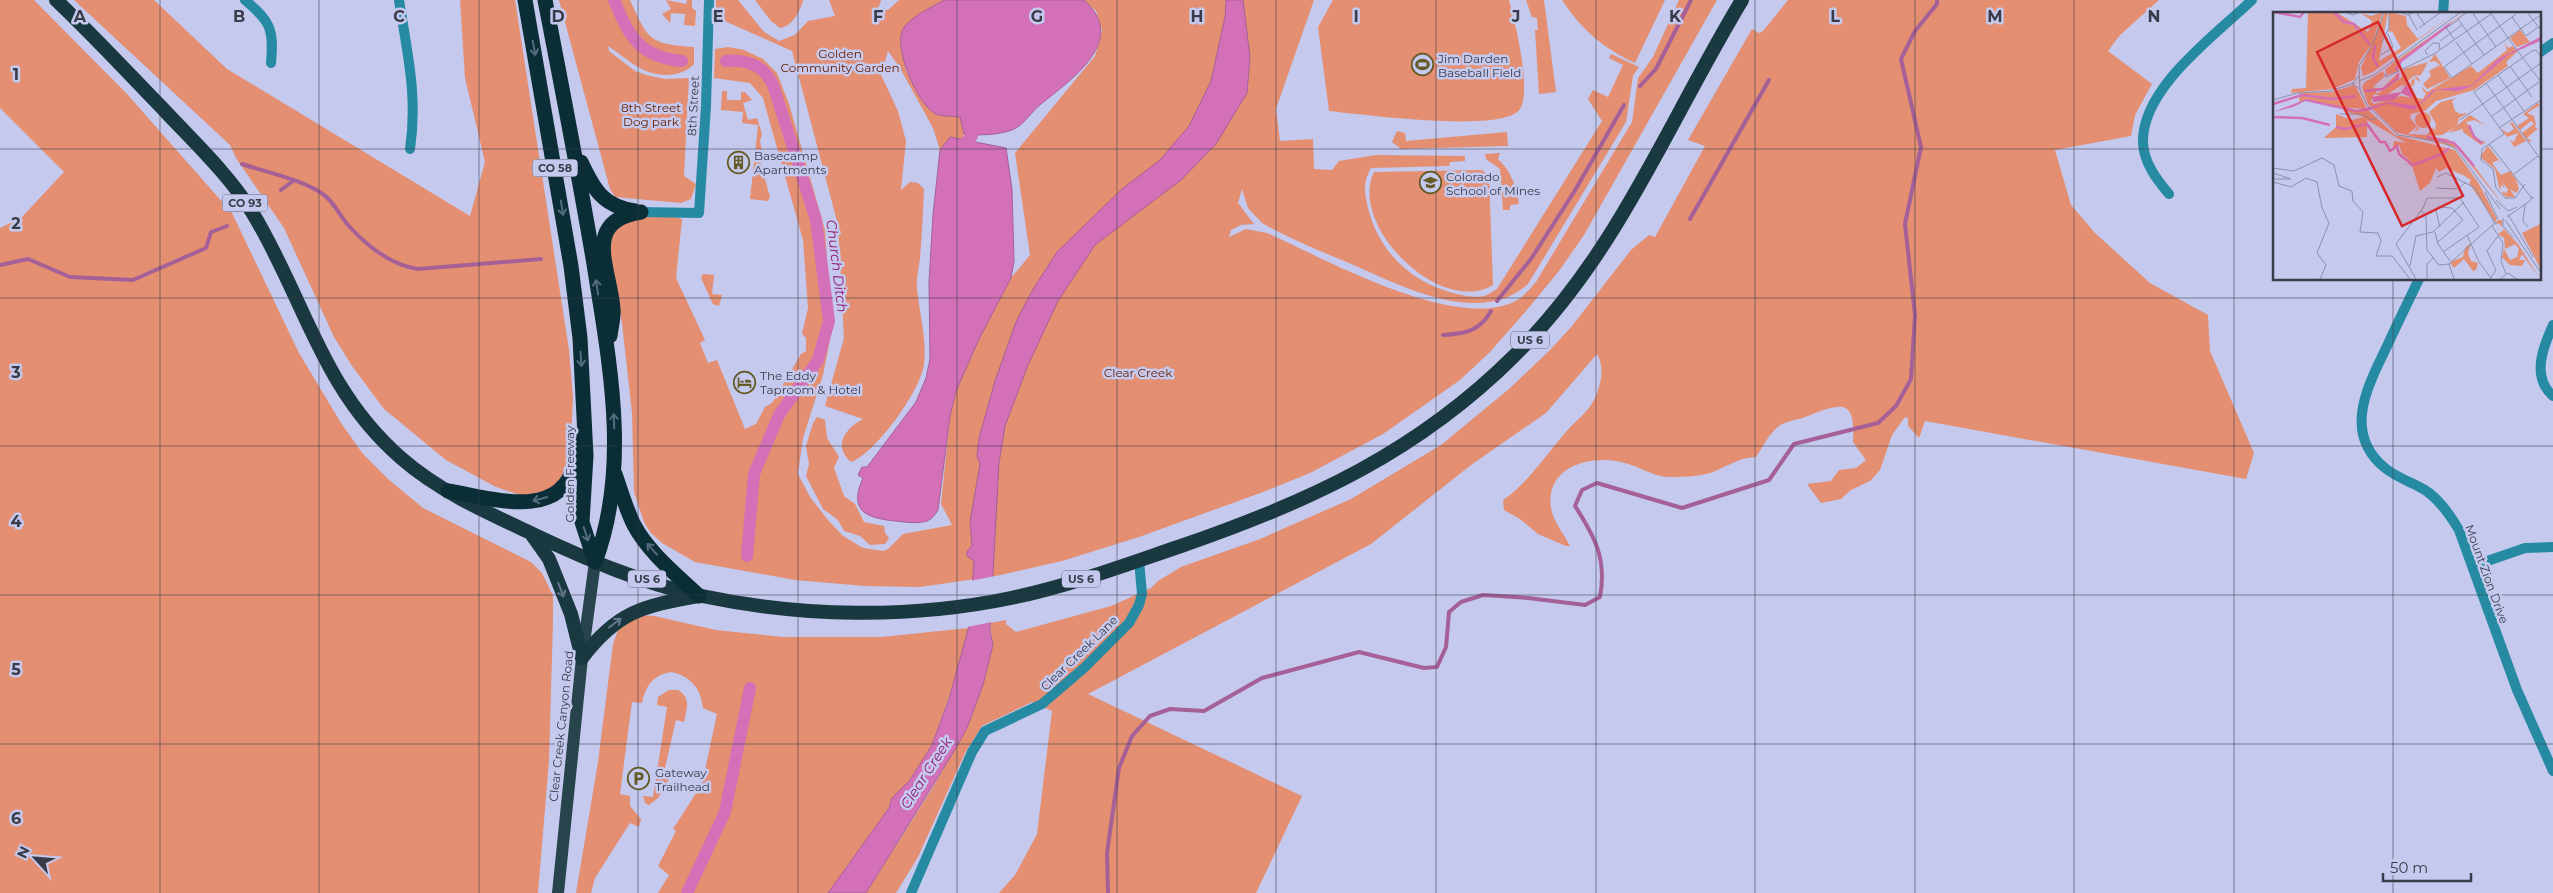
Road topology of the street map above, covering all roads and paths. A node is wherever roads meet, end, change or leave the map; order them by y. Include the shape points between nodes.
1 (56, 0) edge
2 (245, 0) edge
3 (399, 0) edge
4 (525, 0) edge
5 (545, 0) edge
6 (709, 0) edge
7 (1742, 0) edge
8 (2252, 0) edge
9 (2553, 43) edge
10 (2540, 51) edge
11 (271, 63) dead end
12 (572, 139) junction
13 (410, 149) dead end
14 (2169, 194) dead end
15 (641, 212) junction
16 (2419, 280) edge
17 (2553, 325) edge
18 (608, 353) junction
19 (583, 381) junction
20 (2553, 396) edge
21 (614, 470) junction
22 (448, 491) junction
23 (530, 532) junction
24 (2553, 547) edge
25 (1139, 560) junction
26 (595, 562) junction
27 (2473, 566) junction
28 (700, 596) junction
29 (582, 658) junction
30 (2553, 771) edge
31 (558, 893) edge
32 (911, 893) edge

1 - 22 highway, CO 93 via 182,128 231,184 251,210 320,354 345,394 395,452
2 - 11 street via 265,17 271,27
3 - 13 street via 414,98
4 -> 19 highway, Golden Freeway / CO 58 via 571,266
5 - 12 highway, CO 58
6 - 15 street, 8th Street via 699,213
7 - 25 highway, US 6 via 1606,244 1544,325 1494,375 1426,430 1351,477 1262,517
8 - 14 street via 2180,69 2155,99 2145,122 2143,144 2150,168
9 - 10 street
12 - 15 highway via 587,174 603,199 614,206
18 -> 12 highway, CO 58
15 - 18 highway via 616,219 604,238 613,310
16 - 27 street, Mount Zion Drive via 2368,385 2361,409 2362,422 2367,443 2384,468 2425,490 2448,512
17 - 20 street via 2542,352 2540,368 2544,383
21 -> 18 highway, CO 58 via 614,411
19 -> 22 highway via 574,466 564,487 546,498 522,503
19 -> 26 highway, Golden Freeway / CO 58 via 586,456 582,522
21 - 26 highway, CO 58 via 606,531
28 -> 21 highway via 639,533
22 - 23 highway, CO 93
23 - 26 highway, CO 93
23 -> 29 highway via 549,559 571,614
24 - 27 street via 2525,548
25 - 28 highway, US 6 via 1023,595 926,610 807,610
25 - 32 street, Clear Creek Lane via 1142,594 1128,623 1084,668 1042,704 985,732 972,752
26 - 28 highway, US 6
26 - 29 main road, Clear Creek Canyon Road
27 - 30 street, Mount Zion Drive via 2517,690
29 -> 28 highway via 604,632 628,614 655,604
29 - 31 main road, Clear Creek Canyon Road

